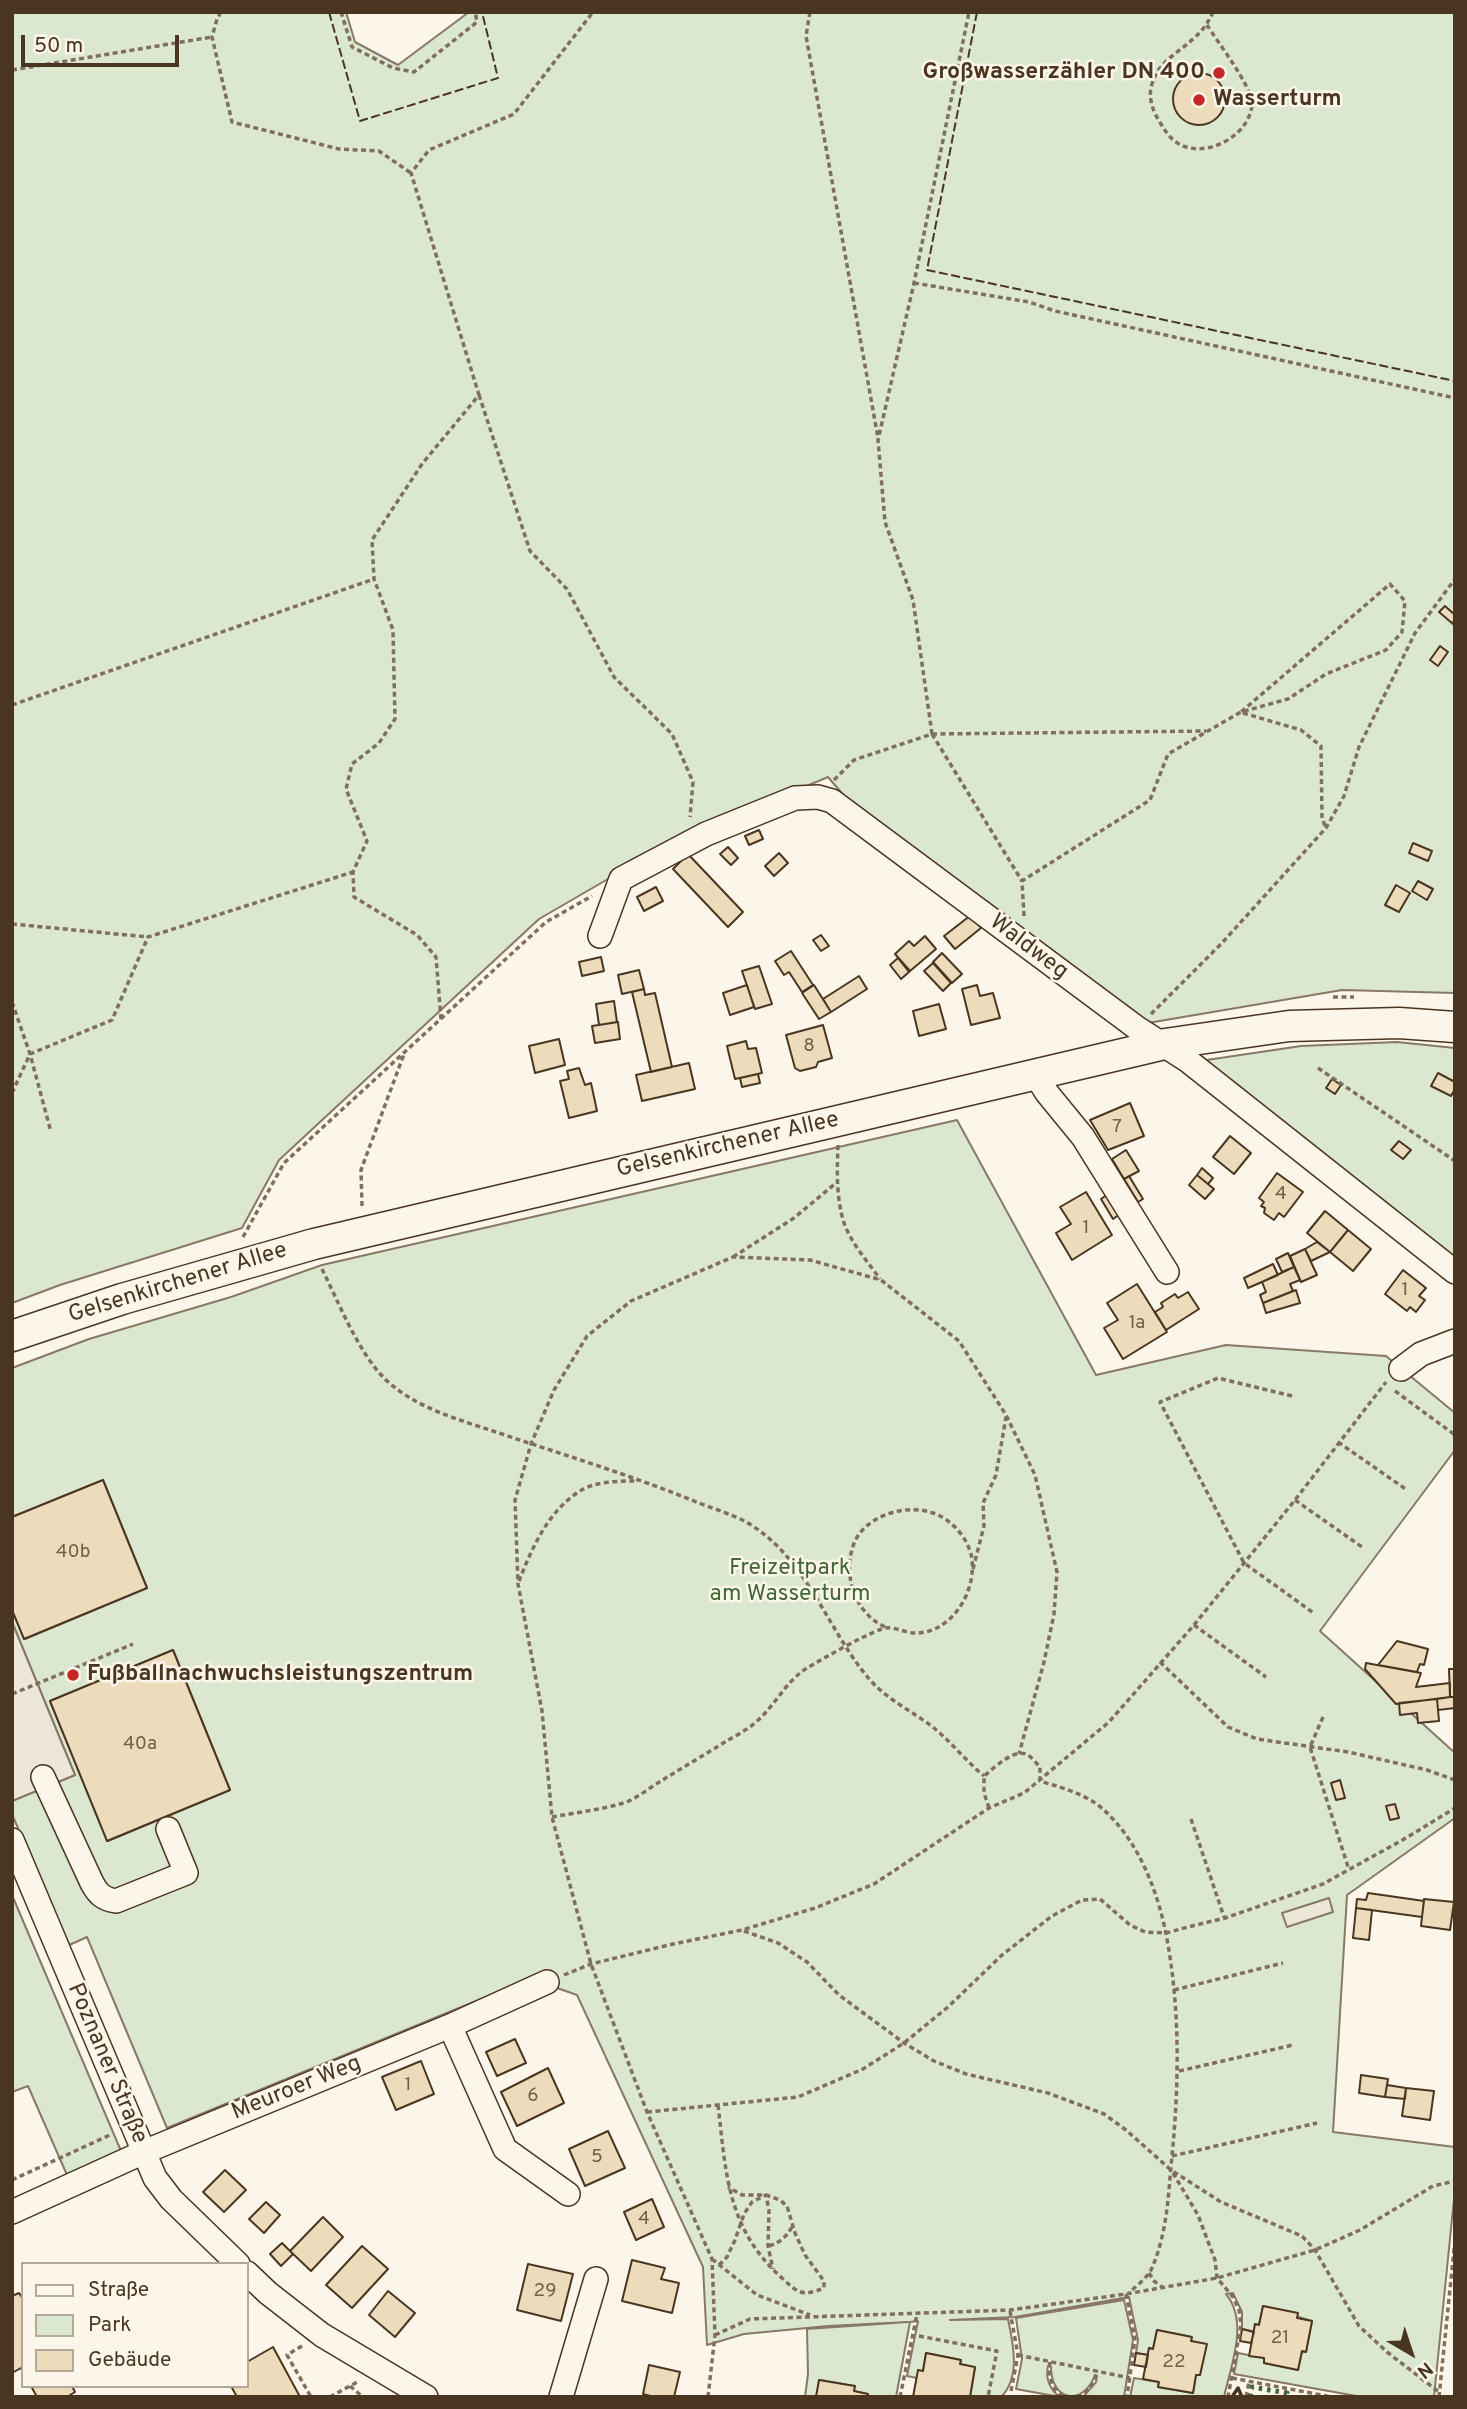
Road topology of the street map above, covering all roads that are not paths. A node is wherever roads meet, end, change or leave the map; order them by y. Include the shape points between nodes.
1 (600, 936) dead end
2 (1455, 1027) edge
3 (1165, 1044) junction
4 (1035, 1074) junction
5 (1167, 1272) dead end
6 (1455, 1272) edge
7 (12, 1336) edge
8 (1455, 1341) edge
9 (1393, 1376) road end
10 (43, 1777) dead end
11 (168, 1829) dead end
12 (12, 1840) edge
13 (547, 1982) road end
14 (450, 2026) junction
15 (144, 2152) junction
16 (568, 2194) dead end
17 (12, 2212) edge
18 (236, 2262) edge
19 (248, 2274) edge
20 (596, 2279) dead end
21 (426, 2397) edge
22 (561, 2397) edge

1 - 3 street, Waldweg via 621,879 706,834 795,799 818,797 832,801 1137,1028
2 - 3 main road, Gelsenkirchener Allee via 1399,1023 1289,1026
3 - 4 main road, Gelsenkirchener Allee
3 - 6 street, Waldweg
4 - 5 street via 1083,1138
4 - 7 main road, Gelsenkirchener Allee via 314,1244
8 - 9 street via 1421,1354
10 - 11 street via 97,1893 105,1899 116,1901 186,1873
12 - 15 street, Poznaner Straße
13 - 14 street, Meuroer Weg
14 - 15 street, Meuroer Weg
14 - 16 street via 505,2149
15 - 17 street, Meuroer Weg
15 - 18 street, Poznaner Straße via 171,2199
19 - 21 street via 323,2335
20 - 22 street

